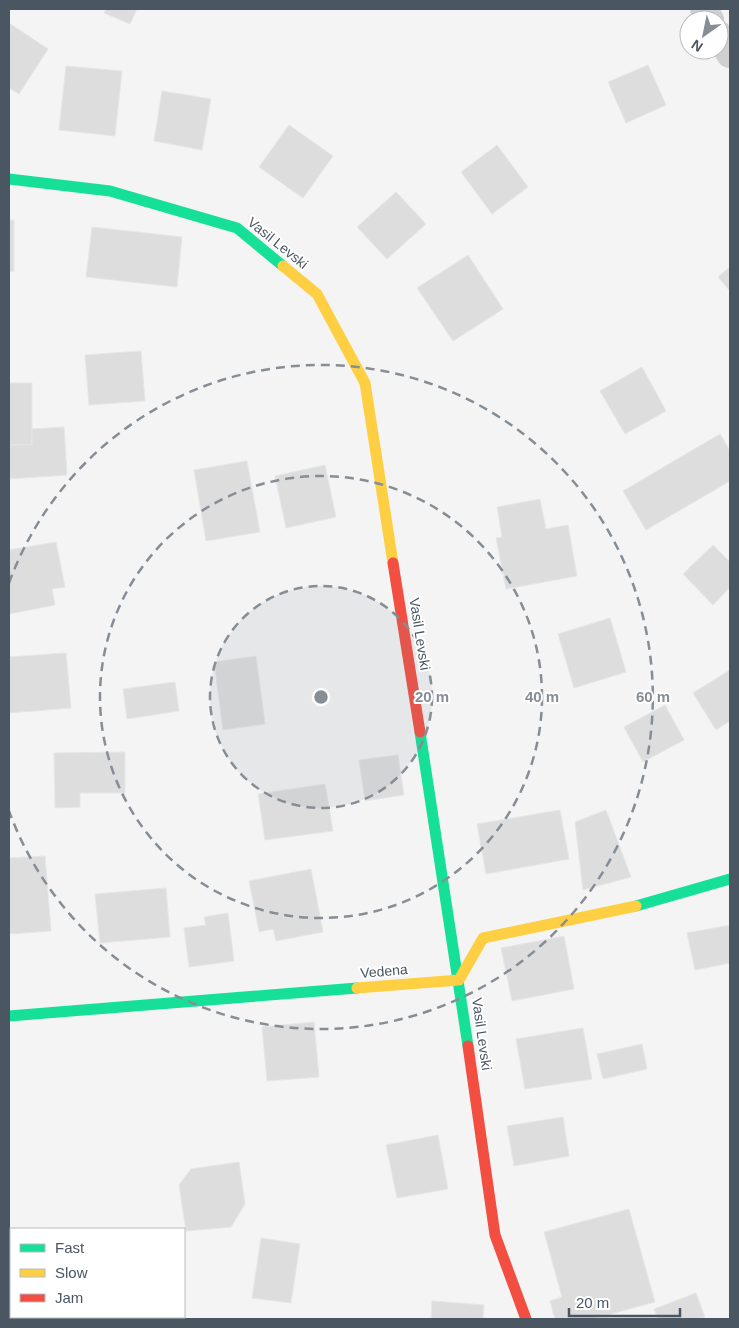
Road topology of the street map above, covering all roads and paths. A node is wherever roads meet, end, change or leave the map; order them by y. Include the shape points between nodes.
1 (9, 179) edge
2 (730, 879) edge
3 (459, 980) junction
4 (9, 1016) edge
5 (526, 1319) edge

1 - 3 street, Vasil Levski via 110,191 237,228 317,294 365,383
2 - 3 street via 630,908 483,938
3 - 4 street, Vedena
3 - 5 street, Vasil Levski via 495,1236

